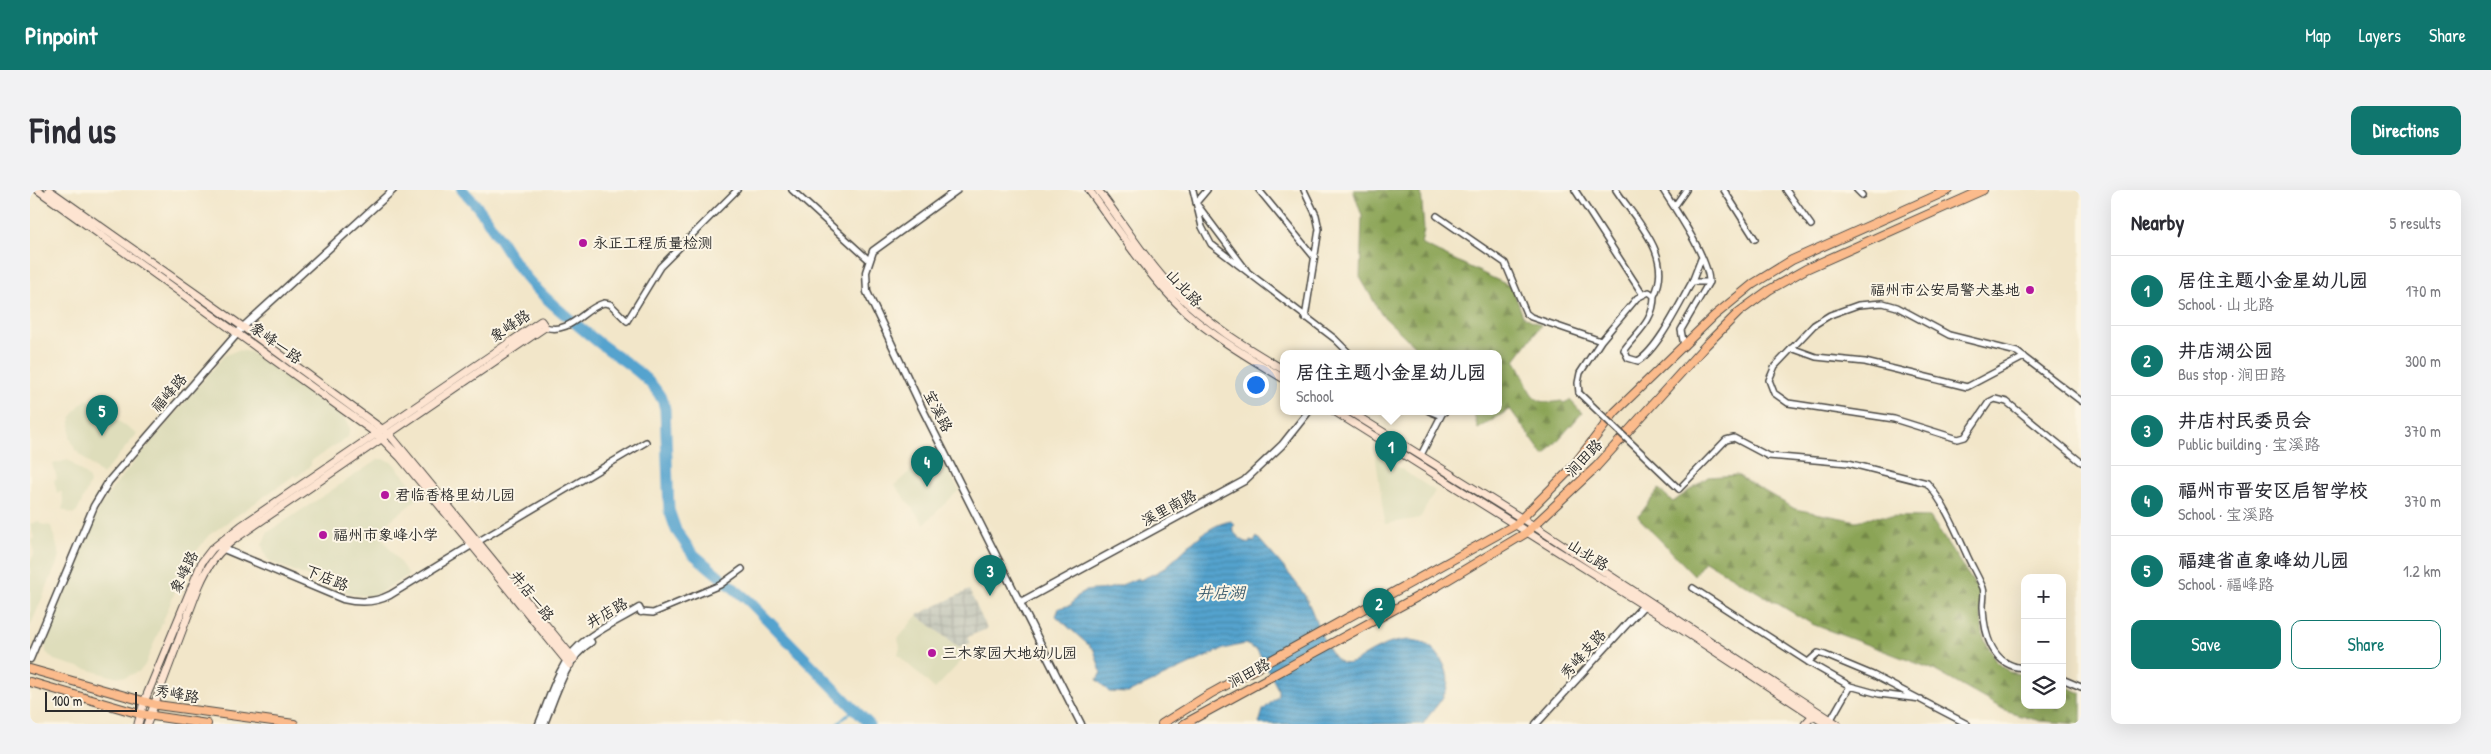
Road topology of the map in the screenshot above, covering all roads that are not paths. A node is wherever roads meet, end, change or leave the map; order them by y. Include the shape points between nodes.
1 (38, 190) edge
2 (49, 190) edge
3 (393, 190) edge
4 (737, 190) edge
5 (792, 190) edge
6 (957, 190) edge
7 (1084, 190) edge
8 (1089, 190) edge
9 (1098, 190) edge
10 (1193, 190) edge
11 (1207, 190) edge
12 (1259, 190) edge
13 (1304, 190) edge
14 (1575, 190) edge
15 (1616, 190) edge
16 (1663, 190) edge
17 (1686, 190) edge
18 (1724, 190) edge
19 (1786, 190) edge
20 (1857, 190) edge
21 (1949, 190) edge
22 (1983, 190) edge
23 (1862, 195) dead end
24 (1196, 203) junction
25 (1674, 206) junction
26 (1437, 216) dead end
27 (1110, 219) junction
28 (1811, 225) dead end
29 (1755, 239) dead end
30 (1314, 257) junction
31 (1701, 258) junction
32 (869, 260) junction
33 (1252, 277) junction
34 (1692, 282) junction
35 (1709, 282) junction
36 (1643, 295) junction
37 (1654, 296) junction
38 (1305, 318) junction
39 (545, 327) joint
40 (240, 330) junction
41 (1601, 340) junction
42 (1684, 346) junction
43 (1791, 348) junction
44 (1345, 350) edge
45 (2024, 357) junction
46 (1280, 367) edge
47 (1280, 376) edge
48 (2081, 401) edge
49 (1306, 415) edge
50 (1340, 415) edge
51 (1356, 415) edge
52 (1442, 415) edge
53 (387, 432) junction
54 (380, 437) junction
55 (646, 442) dead end
56 (1422, 455) junction
57 (2081, 462) edge
58 (1522, 519) junction
59 (1515, 525) junction
60 (1534, 526) junction
61 (1526, 532) junction
62 (476, 543) junction
63 (220, 547) junction
64 (742, 568) dead end
65 (1694, 588) dead end
66 (1021, 602) junction
67 (1646, 603) junction
68 (641, 612) joint
69 (30, 660) edge
70 (570, 660) junction
71 (1808, 662) junction
72 (2021, 668) edge
73 (30, 669) edge
74 (2066, 681) edge
75 (30, 682) edge
76 (1850, 686) junction
77 (2081, 687) edge
78 (1920, 699) junction
79 (144, 702) junction
80 (154, 704) junction
81 (140, 714) junction
82 (150, 715) junction
83 (1818, 716) edge
84 (1831, 723) edge
85 (138, 724) edge
86 (147, 724) edge
87 (207, 724) edge
88 (294, 724) edge
89 (539, 724) edge
90 (544, 724) edge
91 (1081, 724) edge
92 (1162, 724) edge
93 (1184, 724) edge
94 (1536, 724) edge
95 (1805, 724) edge
96 (1967, 724) edge

1 - 40 main road, 象峰一路
2 - 40 main road, 象峰一路
3 - 40 street, 福峰路
4 - 39 street via 660,267 627,322 610,304 604,303 570,326 559,329
5 - 32 street
6 - 32 street via 877,248
7 - 27 main road
8 - 27 main road, 山北路
9 - 46 main road, 山北路 via 1180,296 1216,326
10 - 24 street
11 - 24 street
12 - 30 street
13 - 30 street via 1319,225
14 - 36 street
15 - 37 street via 1660,259 1661,277
16 - 25 street
17 - 25 street
18 - 29 street
19 - 28 street
20 - 23 street
21 - 42 main road, 涧田路 via 1766,274 1730,301
22 - 60 main road, 涧田路 via 1806,269 1756,298 1706,345 1596,467
24 - 33 street
24 - 33 street via 1204,233 1211,244
25 - 31 street
26 - 41 street via 1505,263 1526,313 1531,317
27 - 47 main road, 山北路 via 1162,286 1188,313 1224,341
30 - 38 street
31 - 34 street
31 - 35 street via 1709,274
32 - 66 street, 宝溪路 via 866,283 870,301
33 - 38 street
34 - 35 street
34 - 37 street via 1650,350 1638,361 1628,358 1624,350 1650,320
35 - 42 street via 1681,330
36 - 37 street via 1649,292
36 - 41 street
38 - 44 street
39 - 53 main road, 象峰路
40 - 53 main road, 象峰一路
40 - 54 main road, 象峰一路
40 - 69 street, 福峰路 via 103,489
41 - 72 street, bridge via 1580,373 1579,393 1679,489 1726,440 1734,438 1768,456 1848,463 1927,484 1936,493 1983,588 1985,633 2004,663
42 - 58 main road, 涧田路 via 1615,412 1570,470
43 - 45 street via 1967,387
43 - 45 street via 1814,325 1830,315 1869,302 1897,307 1949,336 2017,352
43 - 57 street via 1775,366 1769,380 1774,393 1788,403 1894,419 1958,439 1965,437 1989,402 1995,399 2014,406
45 - 48 street
49 - 66 street, 溪里南路 via 1282,445 1244,482
50 - 59 main road, 山北路
51 - 56 main road, 山北路
52 - 56 street
53 - 54 main road, 象峰路
53 - 62 main road, 象峰一路
54 - 62 main road, 象峰一路
54 - 63 main road, 象峰路
55 - 62 street
56 - 58 main road, 山北路
58 - 59 main road, 涧田路
58 - 60 main road, 山北路
59 - 61 main road, 山北路
59 - 92 main road, 涧田路 via 1210,694
60 - 61 main road, 涧田路
60 - 67 main road, 山北路
61 - 67 main road, 山北路
61 - 93 main road, 涧田路 via 1439,585
62 - 63 street, 下店路 via 390,595 363,602 343,599
62 - 70 main road, 井店一路
63 - 79 main road, 象峰路 via 200,566
63 - 80 main road, 象峰路 via 202,578
64 - 68 street via 723,583 653,613
65 - 71 street
66 - 91 street, 宝溪路
67 - 83 main road, 山北路
67 - 94 street, 秀峰支路
68 - 70 street, 井店路 via 588,643
70 - 89 street, 井店路 via 558,677
70 - 90 street, 井店路
71 - 76 street
71 - 78 street via 1818,653
73 - 79 main road, 秀峰路
74 - 77 street
75 - 81 main road
76 - 78 street via 1879,694
76 - 84 street
78 - 96 street
79 - 80 main road, 秀峰路
79 - 81 main road, 象峰路
80 - 82 main road, 象峰路
80 - 88 main road, 秀峰路
81 - 82 main road
81 - 85 main road, 象峰路
82 - 86 main road, 象峰路
82 - 87 main road
83 - 84 main road, 山北路
83 - 95 main road

